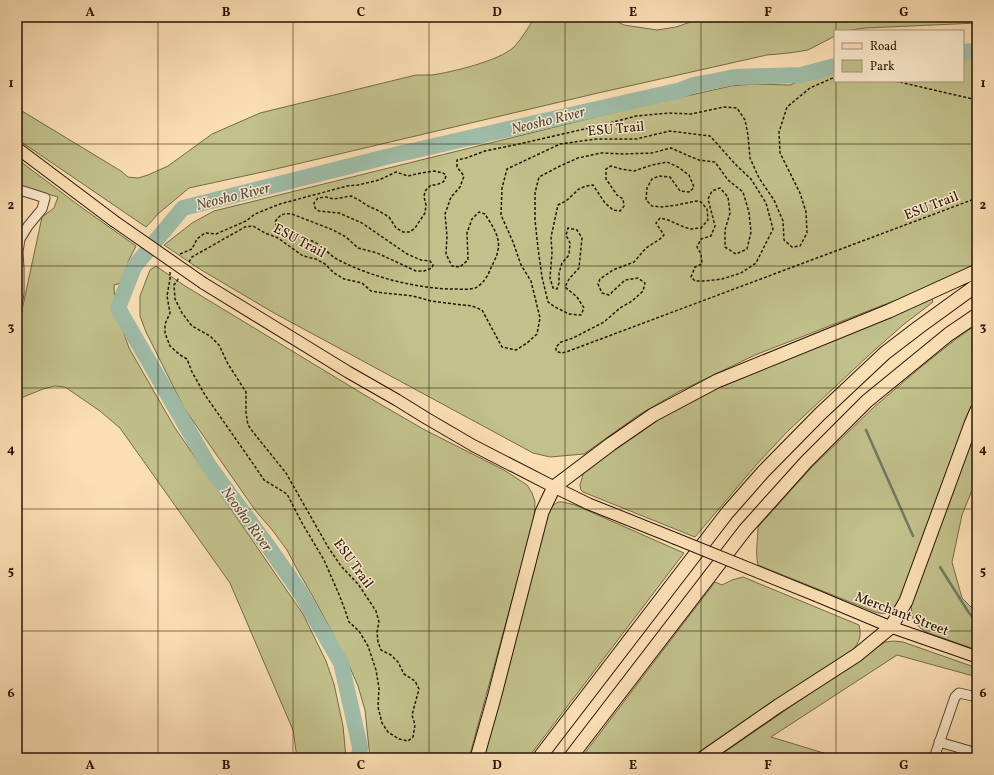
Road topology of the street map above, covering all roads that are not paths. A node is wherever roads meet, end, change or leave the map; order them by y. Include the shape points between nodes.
1 (17, 148) edge
2 (17, 189) edge
3 (977, 271) edge
4 (977, 285) edge
5 (17, 304) edge
6 (977, 315) edge
7 (977, 410) edge
8 (554, 487) junction
9 (891, 627) junction
10 (977, 657) edge
11 (977, 697) edge
12 (940, 742) junction
13 (977, 753) edge
14 (477, 758) edge
15 (539, 758) edge
16 (570, 758) edge
17 (703, 758) edge
18 (934, 758) edge

1 - 8 main road, Merchant Street, bridge via 114,221 203,283 474,446
2 - 5 street via 46,198 42,209 20,239
3 - 8 highway via 889,311 717,381 653,415
4 - 15 highway via 885,353 763,472 727,513
6 - 16 highway via 949,334 867,401 806,462 744,530
7 - 9 highway via 906,601
8 - 9 main road, Merchant Street, bridge via 589,504
8 - 14 highway via 542,512
9 - 10 main road, Merchant Street
9 - 17 highway via 857,654
11 - 12 street via 959,693 955,697
12 - 13 street
12 - 18 street

